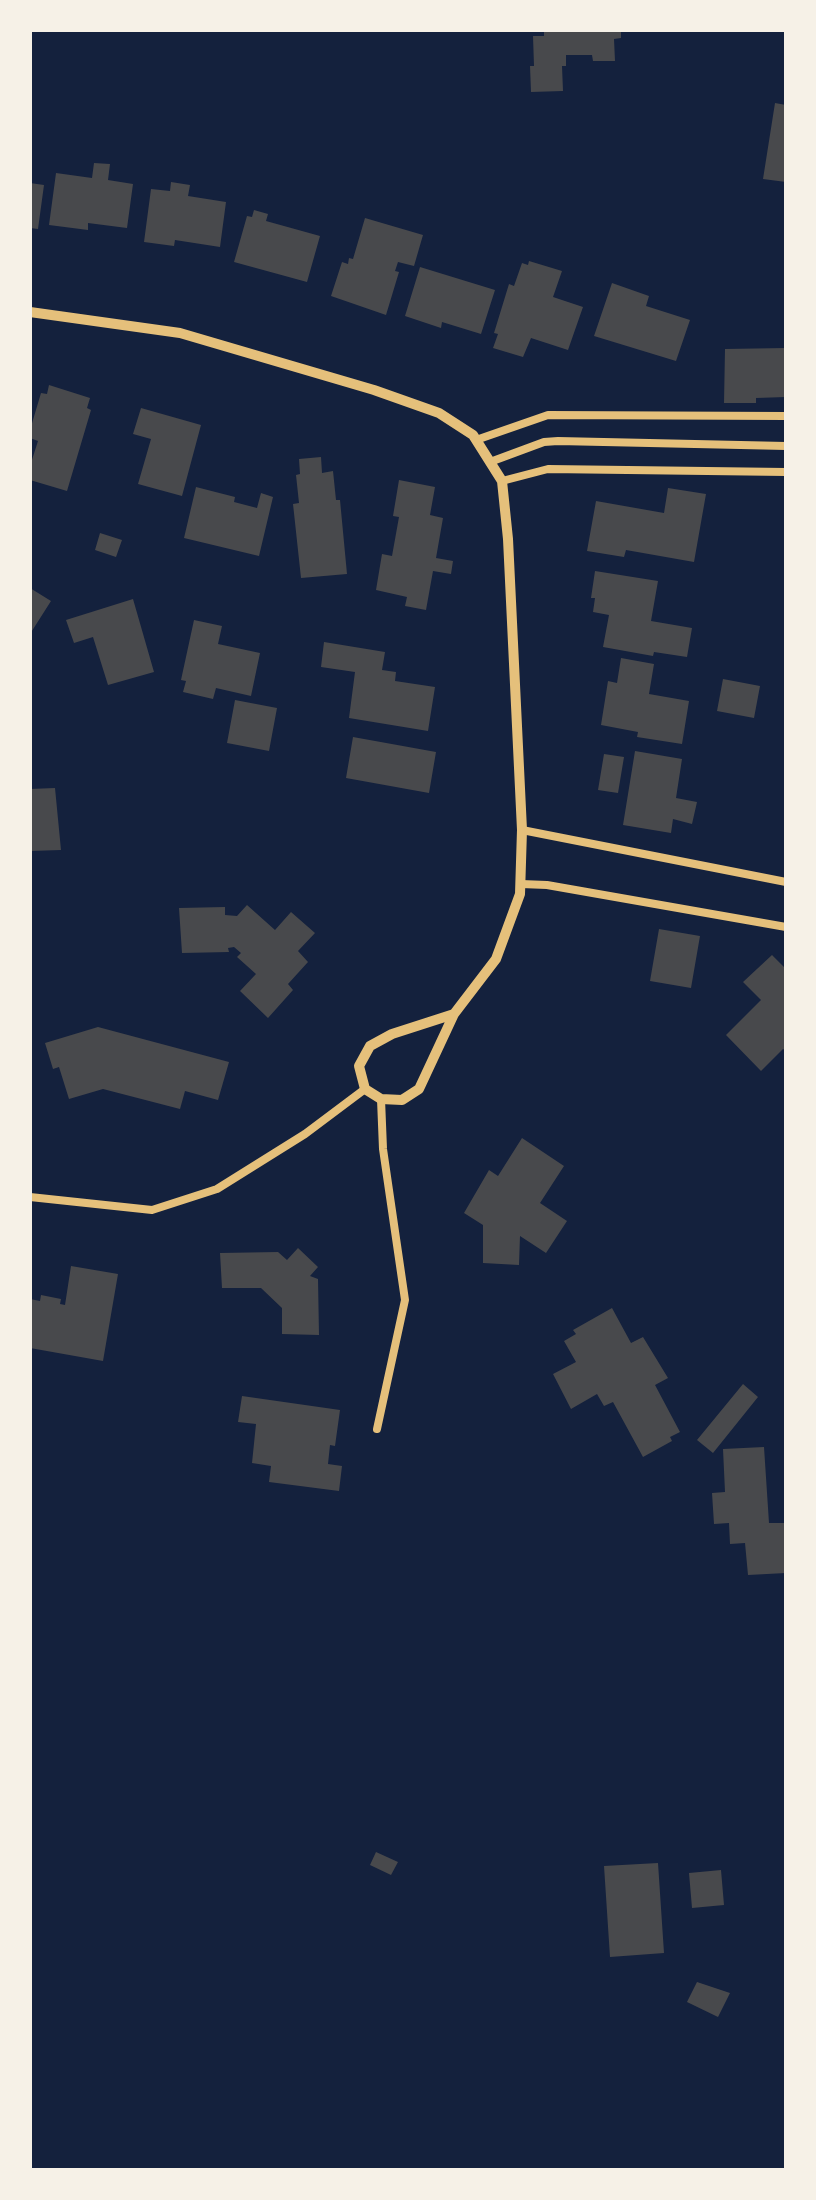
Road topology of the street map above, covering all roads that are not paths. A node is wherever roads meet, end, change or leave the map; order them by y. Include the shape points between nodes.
1 (30, 312) edge
2 (786, 416) edge
3 (476, 440) junction
4 (786, 446) edge
5 (490, 462) junction
6 (786, 472) edge
7 (502, 481) junction
8 (522, 830) junction
9 (786, 882) edge
10 (520, 884) junction
11 (786, 927) edge
12 (454, 1014) junction
13 (365, 1089) junction
14 (382, 1099) junction
15 (30, 1197) edge
16 (376, 1429) dead end

1 - 3 street via 197,338 439,412
2 - 3 lane via 548,415
3 - 5 street
4 - 5 lane via 558,441
5 - 7 street
6 - 7 lane via 548,469
7 - 8 street
8 - 9 lane
8 - 10 street
10 - 11 lane
10 - 12 street via 496,958
12 - 13 street via 370,1046 358,1066
12 - 14 street via 419,1089 402,1100
13 - 14 street
13 - 15 lane via 217,1190 152,1210
14 - 16 lane via 405,1300

